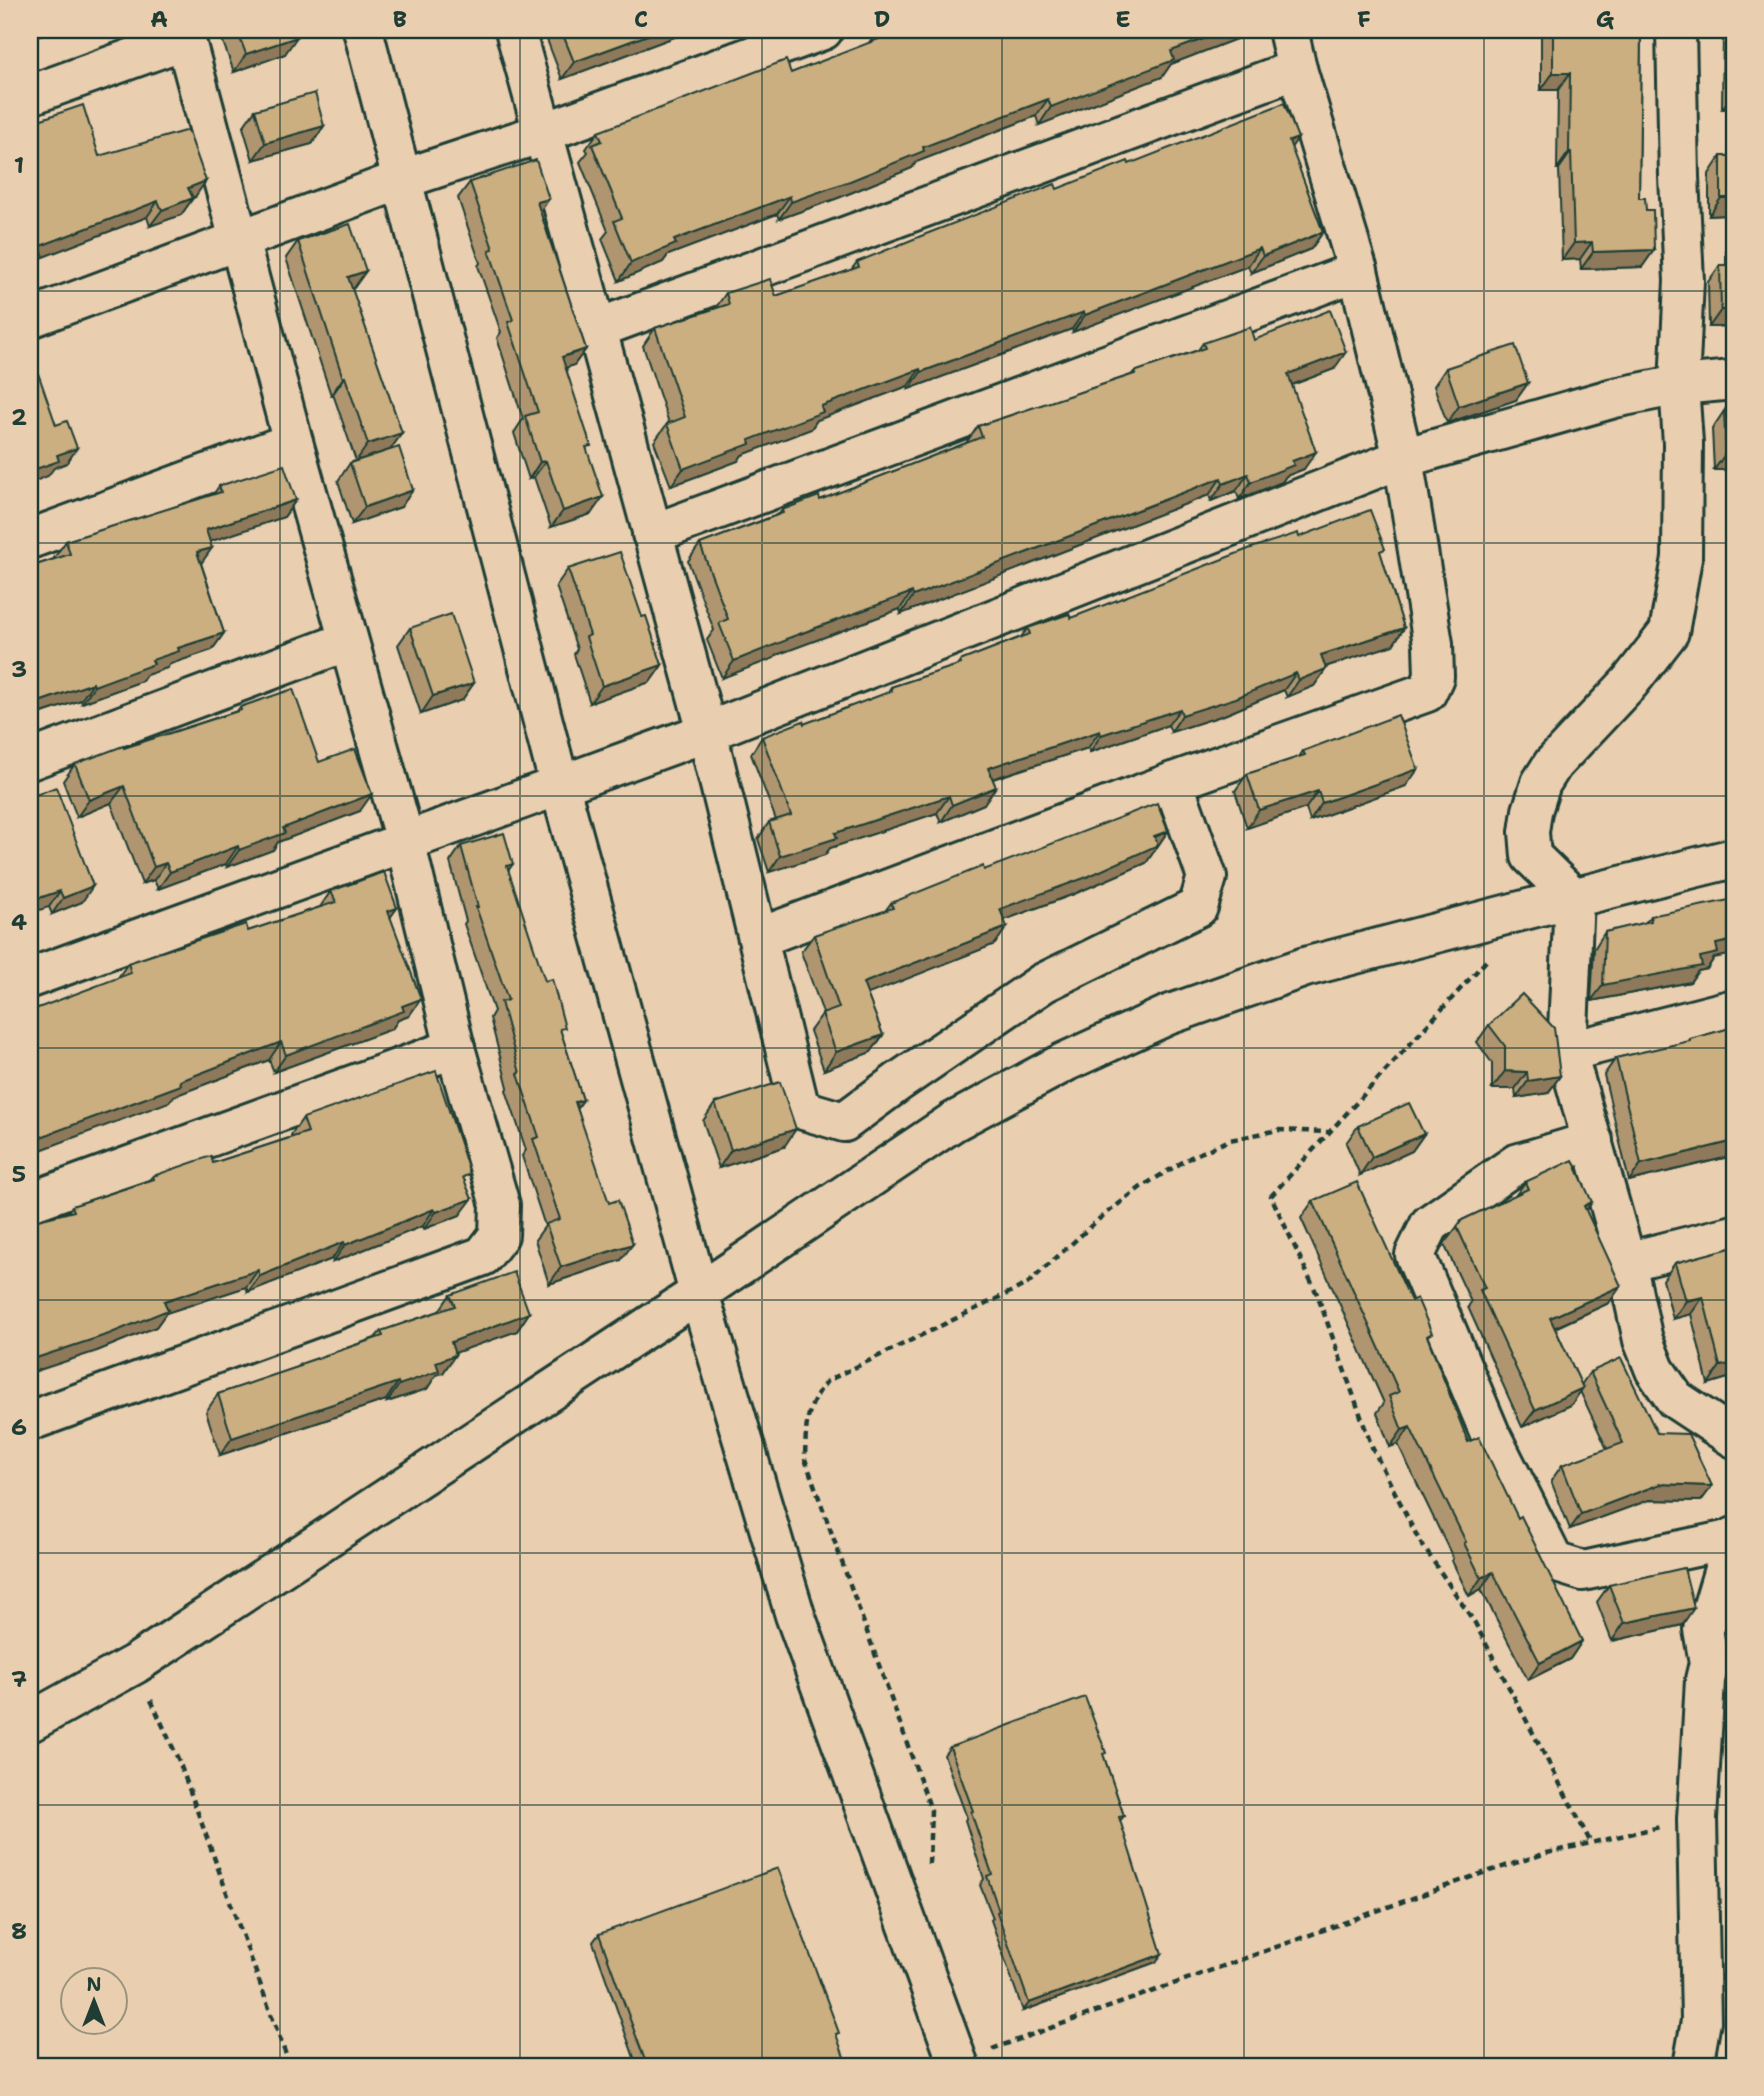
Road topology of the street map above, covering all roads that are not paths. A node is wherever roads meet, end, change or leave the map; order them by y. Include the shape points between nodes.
1 (363, 30) edge
2 (515, 30) edge
3 (823, 30) edge
4 (1287, 30) edge
5 (1676, 30) edge
6 (184, 34) edge
7 (1297, 69) junction
8 (30, 95) edge
9 (542, 134) junction
10 (403, 179) junction
11 (241, 240) junction
12 (1358, 271) junction
13 (30, 318) edge
14 (596, 329) junction
15 (1734, 380) edge
16 (1679, 385) junction
17 (293, 442) junction
18 (1403, 458) junction
19 (652, 534) junction
20 (30, 539) edge
21 (348, 641) junction
22 (707, 732) junction
23 (30, 760) edge
24 (1173, 782) junction
25 (561, 787) junction
26 (405, 841) junction
27 (1734, 858) edge
28 (1574, 898) junction
29 (758, 938) junction
30 (30, 978) edge
31 (1734, 1009) edge
32 (455, 1048) junction
33 (1567, 1052) junction
34 (1593, 1141) junction
35 (30, 1202) edge
36 (1734, 1235) edge
37 (1626, 1262) junction
38 (699, 1293) junction
39 (30, 1421) edge
40 (1734, 1438) edge
41 (1734, 1538) edge
42 (30, 1722) edge
43 (958, 2065) edge
44 (1693, 2066) edge

1 - 10 street
2 - 9 street
3 - 9 street
4 - 7 street
5 - 16 street via 1684,281
6 - 8 street
6 - 11 street
7 - 12 street
7 - 14 street
9 - 10 street
9 - 14 street
10 - 11 street
10 - 25 street
11 - 13 street
11 - 17 street
12 - 18 street
12 - 19 street
14 - 19 street
15 - 16 street
16 - 18 street via 1615,398
16 - 28 street via 1682,558 1669,632 1630,682 1553,764 1532,811 1531,856
17 - 20 street
17 - 21 street
18 - 22 street
18 - 24 street via 1434,653 1434,677 1427,692
19 - 22 street
21 - 23 street
21 - 26 street
22 - 25 street
22 - 29 street
24 - 29 street
24 - 29 street via 1207,877 1198,907 1043,983 844,1122 800,1109
25 - 26 street
25 - 38 street
26 - 30 street
26 - 32 street
27 - 28 street
28 - 33 street
28 - 38 street via 1305,967 1168,1015 1065,1062 953,1122
31 - 33 street
32 - 35 street
32 - 39 street via 500,1205 499,1235 483,1256
33 - 34 street
34 - 37 street
34 - 41 street via 1516,1164 1430,1224 1415,1255 1491,1436 1555,1562 1583,1571
36 - 37 street
37 - 40 street via 1643,1340 1655,1370 1675,1399
38 - 42 street via 135,1664
38 - 43 street via 795,1615
41 - 44 street via 1703,1629 1709,1663 1697,1819 1701,2021

